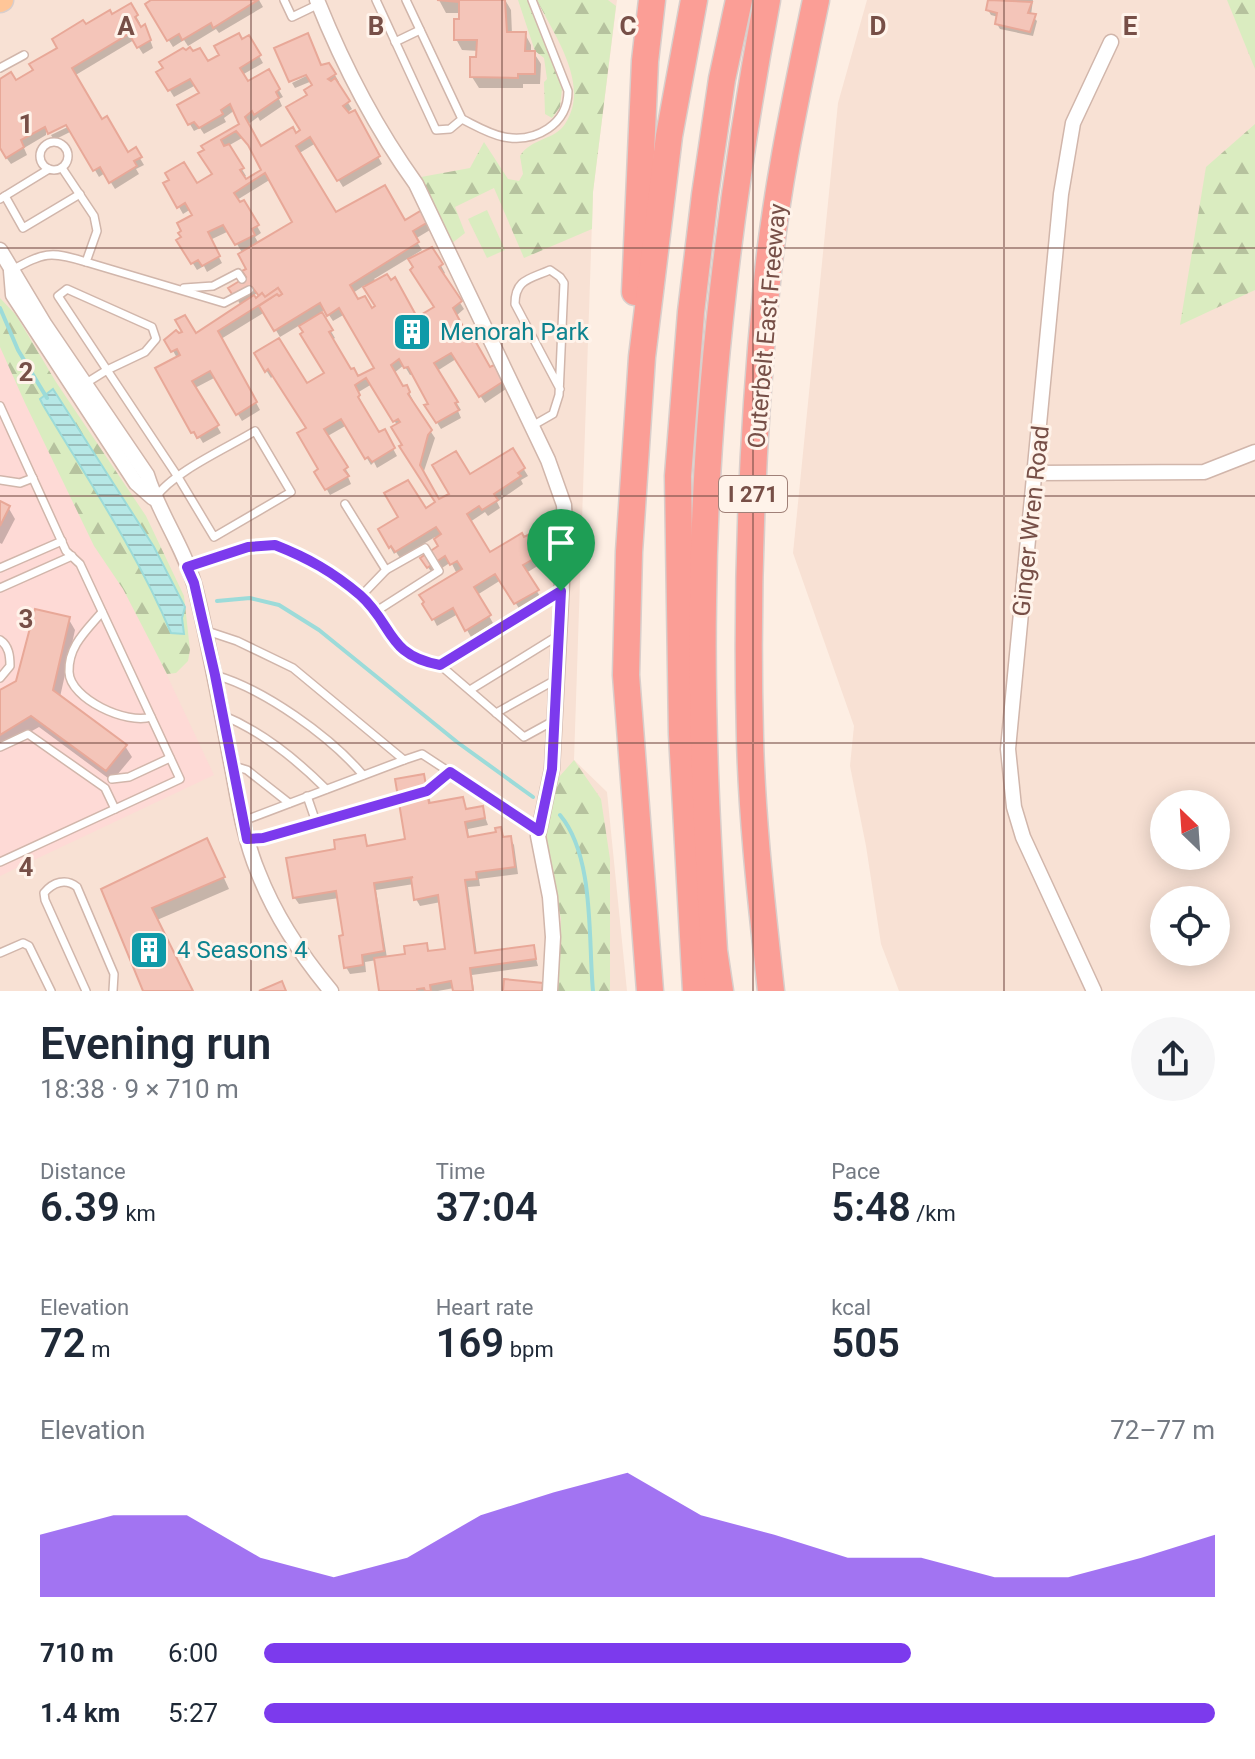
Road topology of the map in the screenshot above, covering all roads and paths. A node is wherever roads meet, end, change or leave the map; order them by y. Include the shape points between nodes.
1 (284, 0) edge
2 (376, 0) edge
3 (406, 0) edge
4 (532, 0) edge
5 (652, 0) edge
6 (694, 0) edge
7 (739, 0) edge
8 (767, 0) edge
9 (816, 0) edge
10 (318, 2) edge
11 (420, 30) junction
12 (395, 42) junction
13 (1111, 42) dead end
14 (24, 55) dead end
15 (0, 68) edge
16 (462, 119) junction
17 (62, 168) junction
18 (49, 169) junction
19 (80, 194) junction
20 (3, 198) edge
21 (0, 250) edge
22 (86, 262) junction
23 (10, 271) junction
24 (242, 279) dead end
25 (178, 288) junction
26 (249, 290) dead end
27 (107, 370) junction
28 (80, 387) junction
29 (560, 389) junction
30 (0, 406) edge
31 (532, 426) junction
32 (1255, 452) edge
33 (1036, 473) junction
34 (178, 477) junction
35 (33, 478) junction
36 (0, 480) edge
37 (154, 499) junction
38 (345, 504) dead end
39 (62, 541) junction
40 (629, 552) junction
41 (72, 556) junction
42 (187, 567) junction
43 (0, 568) edge
44 (386, 570) junction
45 (0, 588) edge
46 (561, 591) junction
47 (361, 596) junction
48 (102, 612) junction
49 (375, 612) junction
50 (205, 631) junction
51 (559, 635) junction
52 (0, 640) edge
53 (440, 665) junction
54 (215, 675) junction
55 (0, 678) edge
56 (557, 679) junction
57 (470, 690) junction
58 (496, 713) junction
59 (222, 715) junction
60 (151, 717) junction
61 (555, 720) junction
62 (0, 747) edge
63 (170, 758) junction
64 (404, 760) junction
65 (232, 765) junction
66 (450, 772) junction
67 (363, 775) junction
68 (112, 779) dead end
69 (326, 789) junction
70 (307, 796) junction
71 (289, 803) junction
72 (115, 809) junction
73 (243, 821) junction
74 (316, 822) junction
75 (539, 831) junction
76 (247, 839) junction
77 (0, 862) edge
78 (0, 953) edge
79 (51, 991) edge
80 (86, 991) edge
81 (113, 991) edge
82 (331, 991) edge
83 (550, 991) edge
84 (650, 991) edge
85 (696, 991) edge
86 (720, 991) edge
87 (771, 991) edge
88 (1094, 991) edge

1 - 10 lane via 292,17
2 - 12 lane
3 - 11 lane
4 - 16 lane via 568,91 561,119 540,133 507,138
5 - 40 highway via 634,297
6 - 40 highway via 669,136 642,357
7 - 85 highway via 705,195 678,476 682,734
8 - 86 highway via 726,257 706,496 703,706
9 - 87 highway, Outerbelt East Freeway / I 271 via 786,145 766,289 755,442 750,739
10 - 31 street via 356,86 416,184
11 - 12 lane
11 - 16 lane
12 - 16 lane via 436,130 450,129
13 - 33 street, Ginger Wren Road via 1073,123 1061,194
14 - 15 lane
17 - 18 lane
17 - 18 lane via 68,152 54,142 41,154
17 - 19 lane
18 - 20 lane
19 - 20 lane via 23,228
19 - 22 lane via 97,231
21 - 23 street
22 - 23 lane via 62,254 40,255
22 - 25 lane
23 - 28 street
24 - 25 lane via 238,273 208,287
25 - 26 lane via 224,303
27 - 27 lane via 145,352 156,339 152,327 67,289 58,296
27 - 28 lane
27 - 34 lane
28 - 37 street via 147,475
29 - 29 lane via 564,283 550,270 520,284 515,304
29 - 31 lane via 553,414
30 - 35 lane
31 - 46 street via 564,505
32 - 33 street via 1204,472
33 - 88 street, Ginger Wren Road via 1009,778 1023,837
34 - 34 lane via 255,431 291,492 214,537
34 - 37 lane
35 - 36 lane via 20,483
35 - 39 lane
37 - 42 street
38 - 44 lane
39 - 41 lane
39 - 43 lane
40 - 84 highway via 626,675
41 - 45 lane
41 - 48 lane
42 - 47 lane via 248,547 275,545 314,560
42 - 50 street
44 - 47 lane
44 - 49 lane via 425,548 439,571
46 - 51 street
46 - 53 lane
47 - 49 lane
48 - 60 lane
48 - 60 lane via 75,644 69,675 73,687 124,718
49 - 53 lane via 393,642 420,661
50 - 54 street
50 - 64 lane via 293,668
51 - 56 street
51 - 57 lane
52 - 55 lane via 10,666
53 - 57 lane
54 - 59 street
54 - 67 lane via 276,702
56 - 58 lane
56 - 61 street
57 - 58 lane
58 - 61 lane via 524,737
59 - 65 street
59 - 69 lane via 261,736
60 - 63 lane
61 - 75 street via 552,769
62 - 72 lane via 28,734 105,788
63 - 68 lane
63 - 72 lane via 180,779
64 - 66 lane via 422,754
64 - 67 lane
65 - 71 lane via 247,770
65 - 73 street
66 - 74 lane via 427,791
66 - 75 lane
67 - 69 lane
69 - 70 lane
70 - 71 lane
70 - 74 lane
71 - 73 lane
72 - 77 lane
73 - 76 street
74 - 76 lane
75 - 83 street via 553,937
76 - 82 street via 290,937
78 - 79 lane via 23,943 29,946
80 - 81 lane via 45,900 48,887 62,881 77,887 114,974

